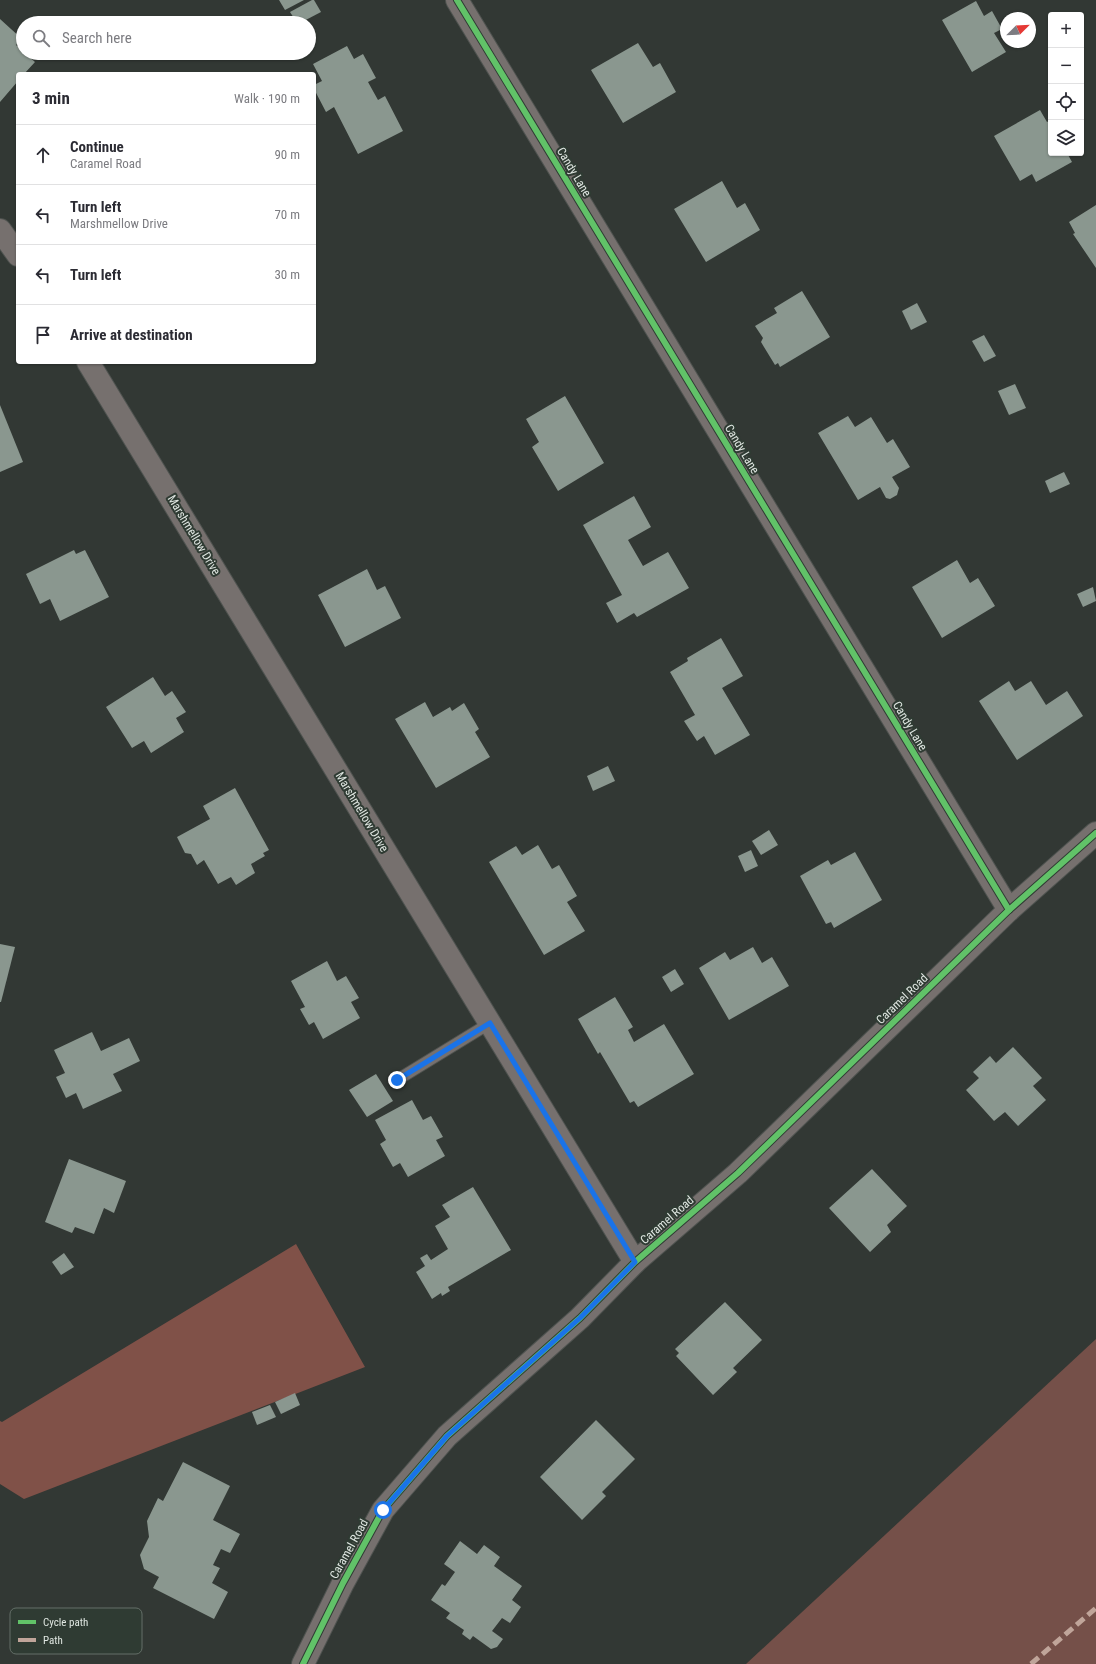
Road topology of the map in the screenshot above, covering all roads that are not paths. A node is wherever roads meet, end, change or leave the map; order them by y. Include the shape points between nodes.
1 (457, 0) edge
2 (0, 230) edge
3 (16, 252) edge
4 (89, 364) edge
5 (1096, 832) edge
6 (1009, 910) junction
7 (490, 1023) junction
8 (397, 1080) dead end
9 (635, 1262) junction
10 (303, 1664) edge

1 - 6 street, Candy Lane
2 - 3 street
4 - 7 street, Marshmellow Drive
5 - 6 street, Caramel Road
6 - 9 street, Caramel Road via 738,1172
7 - 8 lane
7 - 9 street, Marshmellow Drive
9 - 10 street, Caramel Road via 580,1318 447,1436 383,1510

